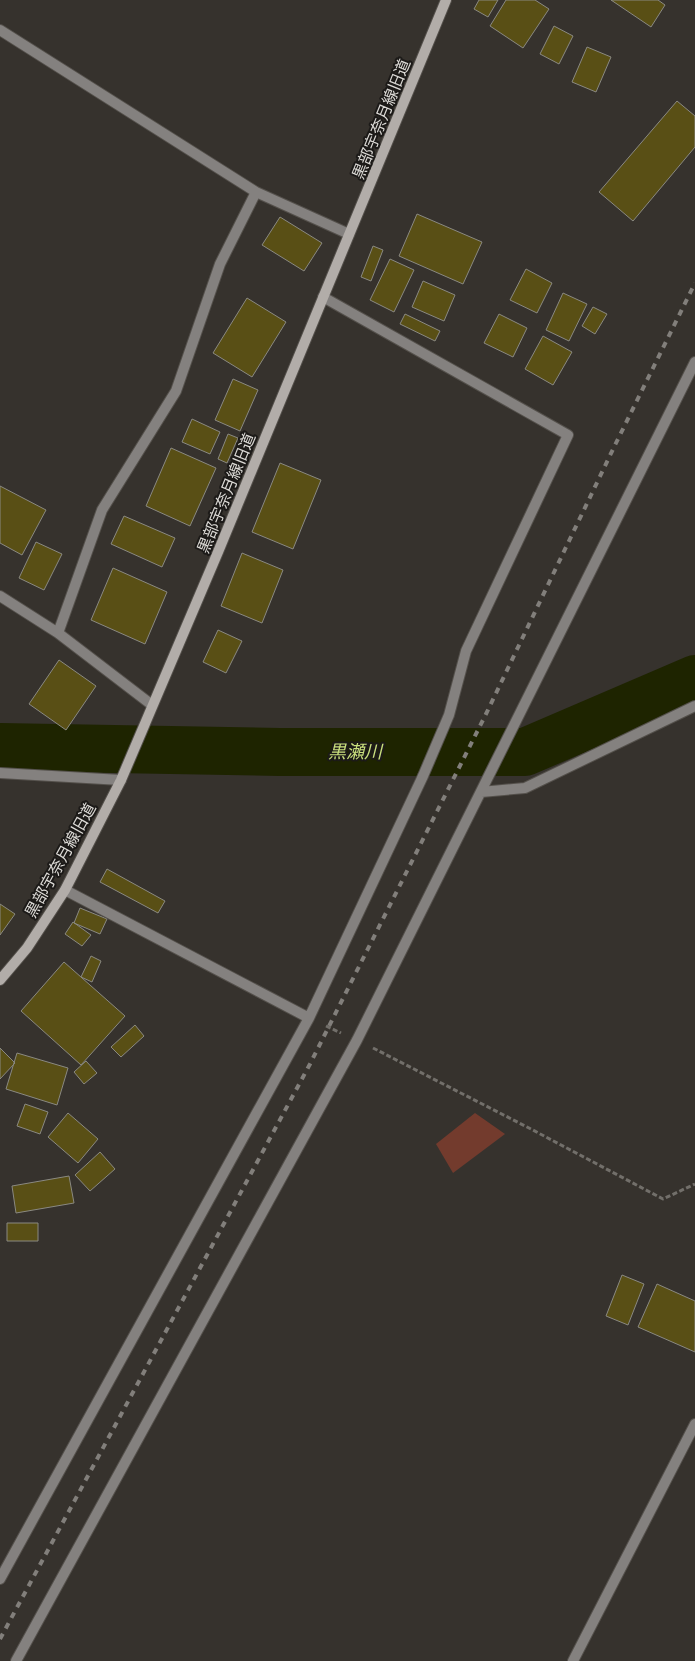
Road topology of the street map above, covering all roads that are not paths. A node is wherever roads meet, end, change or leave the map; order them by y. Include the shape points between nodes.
1 (446, 0) edge
2 (0, 30) edge
3 (256, 192) junction
4 (349, 234) junction
5 (323, 298) junction
6 (695, 362) edge
7 (0, 596) edge
8 (58, 633) junction
9 (152, 705) junction
10 (695, 706) edge
11 (0, 773) edge
12 (121, 780) junction
13 (481, 792) junction
14 (65, 890) junction
15 (0, 980) edge
16 (309, 1017) junction
17 (695, 1424) edge
18 (0, 1579) edge
19 (16, 1661) edge
20 (573, 1661) edge

1 - 4 street, 黒部宇奈月線旧道
2 - 3 street
3 - 4 street
3 - 8 street via 220,264 176,391 102,510
4 - 5 street, 黒部宇奈月線旧道
5 - 9 street, 黒部宇奈月線旧道
5 - 16 street via 568,435 466,651 449,715 423,776
6 - 13 street
7 - 8 street
8 - 9 street
9 - 12 street, 黒部宇奈月線旧道
10 - 13 street via 525,788
11 - 12 street
12 - 14 street, 黒部宇奈月線旧道
13 - 19 street via 357,1040
14 - 15 street, 黒部宇奈月線旧道 via 27,948
14 - 16 street
16 - 18 street
17 - 20 street

